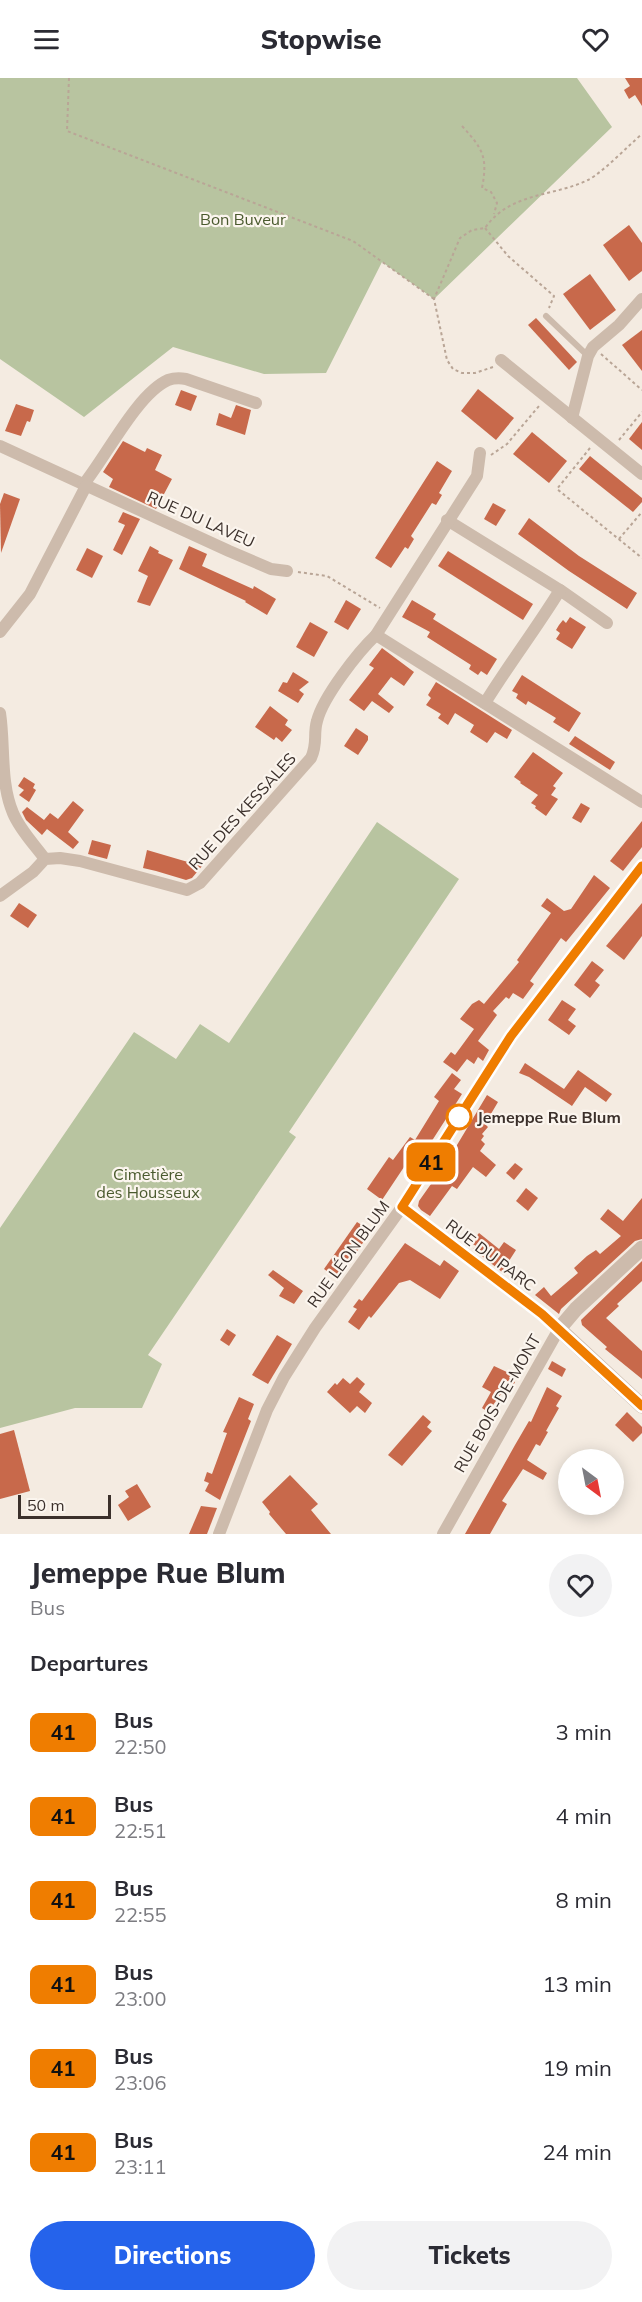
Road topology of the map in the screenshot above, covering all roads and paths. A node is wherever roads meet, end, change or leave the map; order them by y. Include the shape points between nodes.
1 (69, 78) edge
2 (462, 126) dead end
3 (642, 134) edge
4 (494, 214) junction
5 (485, 228) junction
6 (434, 299) junction
7 (642, 299) edge
8 (546, 316) joint
9 (591, 351) junction
10 (501, 360) joint
11 (642, 390) edge
12 (547, 397) junction
13 (256, 403) dead end
14 (642, 411) edge
15 (572, 418) junction
16 (597, 438) junction
17 (0, 446) edge
18 (611, 450) junction
19 (480, 456) joint
20 (642, 474) edge
21 (85, 486) junction
22 (642, 512) edge
23 (447, 520) junction
24 (619, 539) junction
25 (642, 558) edge
26 (286, 571) joint
27 (560, 590) junction
28 (389, 613) junction
29 (607, 623) dead end
30 (0, 632) edge
31 (376, 634) junction
32 (484, 703) junction
33 (0, 713) edge
34 (642, 802) edge
35 (45, 859) junction
36 (642, 866) edge
37 (0, 896) edge
38 (398, 1212) junction
39 (642, 1248) edge
40 (559, 1329) junction
41 (642, 1406) edge
42 (219, 1534) edge
43 (443, 1534) edge

1 - 6 path via 67,131 353,241
2 - 4 path via 484,156 482,188 491,192 497,203
3 - 4 path via 590,179 521,200
4 - 5 path
5 - 6 path via 460,237
5 - 8 path via 508,256 554,296
6 - 10 path via 447,360 453,369 483,371
7 - 9 street
8 - 9 lane
9 - 11 path
9 - 15 street
10 - 12 street
12 - 15 street
12 - 19 path via 507,444
13 - 21 street via 186,379 166,381 136,409
14 - 18 path
15 - 16 street
16 - 18 street
16 - 24 path via 557,489
17 - 21 street, RUE DU LAVEU
18 - 20 street
19 - 23 street via 477,476
21 - 26 street, RUE DU LAVEU via 271,569
21 - 30 street via 30,594
22 - 24 path
23 - 27 street
23 - 28 street
24 - 25 path
26 - 28 path via 327,576
27 - 29 street
27 - 32 street
28 - 31 street
31 - 32 street
31 - 35 street, RUE DES KESSALES via 325,702 315,724 316,743 311,758 193,888 187,890 69,859
32 - 34 street
33 - 35 street via 10,806
35 - 37 street
36 - 38 street, RUE LÉON BLUM via 511,1036
38 - 40 street, RUE DU PARC
38 - 42 street, RUE LÉON BLUM via 321,1318 284,1377 256,1436
39 - 40 street, RUE BOIS-DE-MONT
40 - 41 street
40 - 43 street, RUE BOIS-DE-MONT

